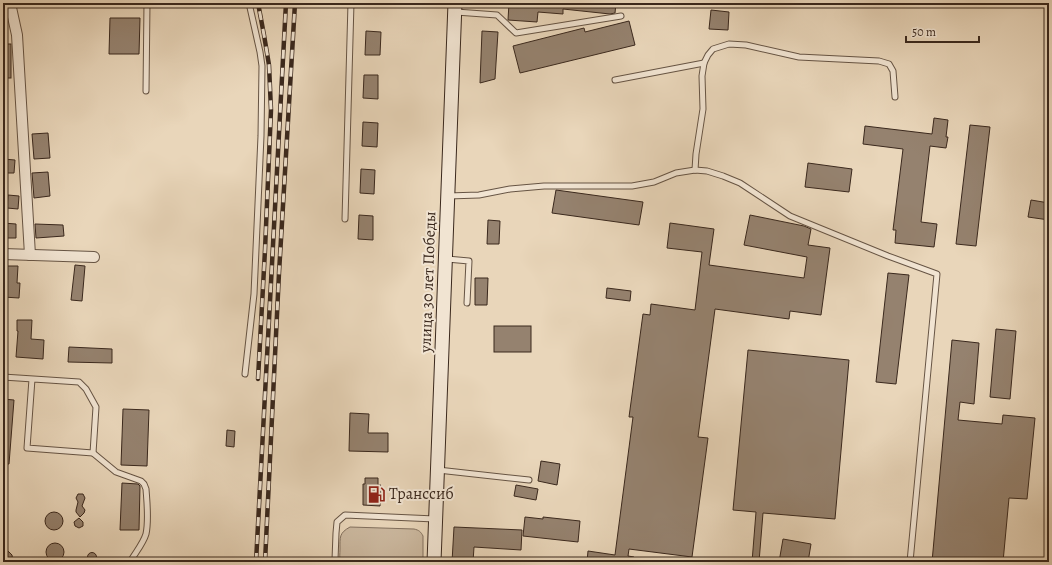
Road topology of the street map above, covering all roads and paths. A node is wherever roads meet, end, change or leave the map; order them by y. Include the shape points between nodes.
1 (10, 3) edge
2 (115, 3) edge
3 (147, 3) edge
4 (157, 3) edge
5 (249, 3) edge
6 (350, 3) edge
7 (455, 7) edge
8 (621, 16) dead end
9 (704, 63) junction
10 (614, 80) dead end
11 (146, 91) dead end
12 (895, 97) dead end
13 (695, 170) junction
14 (448, 196) junction
15 (345, 219) dead end
16 (3, 254) edge
17 (30, 255) junction
18 (94, 256) dead end
19 (446, 259) junction
20 (467, 303) dead end
21 (245, 374) dead end
22 (3, 377) edge
23 (32, 379) junction
24 (93, 453) junction
25 (438, 470) junction
26 (529, 480) dead end
27 (436, 519) junction
28 (130, 562) edge
29 (336, 562) edge
30 (434, 562) edge
31 (910, 562) edge

1 - 17 street via 17,35
2 - 3 lane
3 - 4 lane
3 - 11 lane
5 - 21 lane via 262,66 254,294
6 - 15 lane
7 - 8 lane via 497,15 516,33
7 - 14 main road, улица 30 лет Победы
9 - 10 lane
9 - 12 lane via 713,49 729,44 746,45 799,57 880,61 889,64 893,71
9 - 13 lane
13 - 14 lane via 632,186 544,186 479,195
13 - 31 lane via 707,171 740,183 790,216 937,274
14 - 19 main road, улица 30 лет Победы
16 - 17 street
17 - 18 street
19 - 20 lane via 469,261
19 - 25 main road, улица 30 лет Победы
22 - 23 lane
23 - 24 lane via 79,382 86,389 96,407
23 - 24 lane via 28,448
24 - 28 lane via 116,472 141,481 146,489 146,534
25 - 26 lane
25 - 27 main road, улица 30 лет Победы
27 - 29 lane via 345,515 337,522
27 - 30 main road, улица 30 лет Победы

